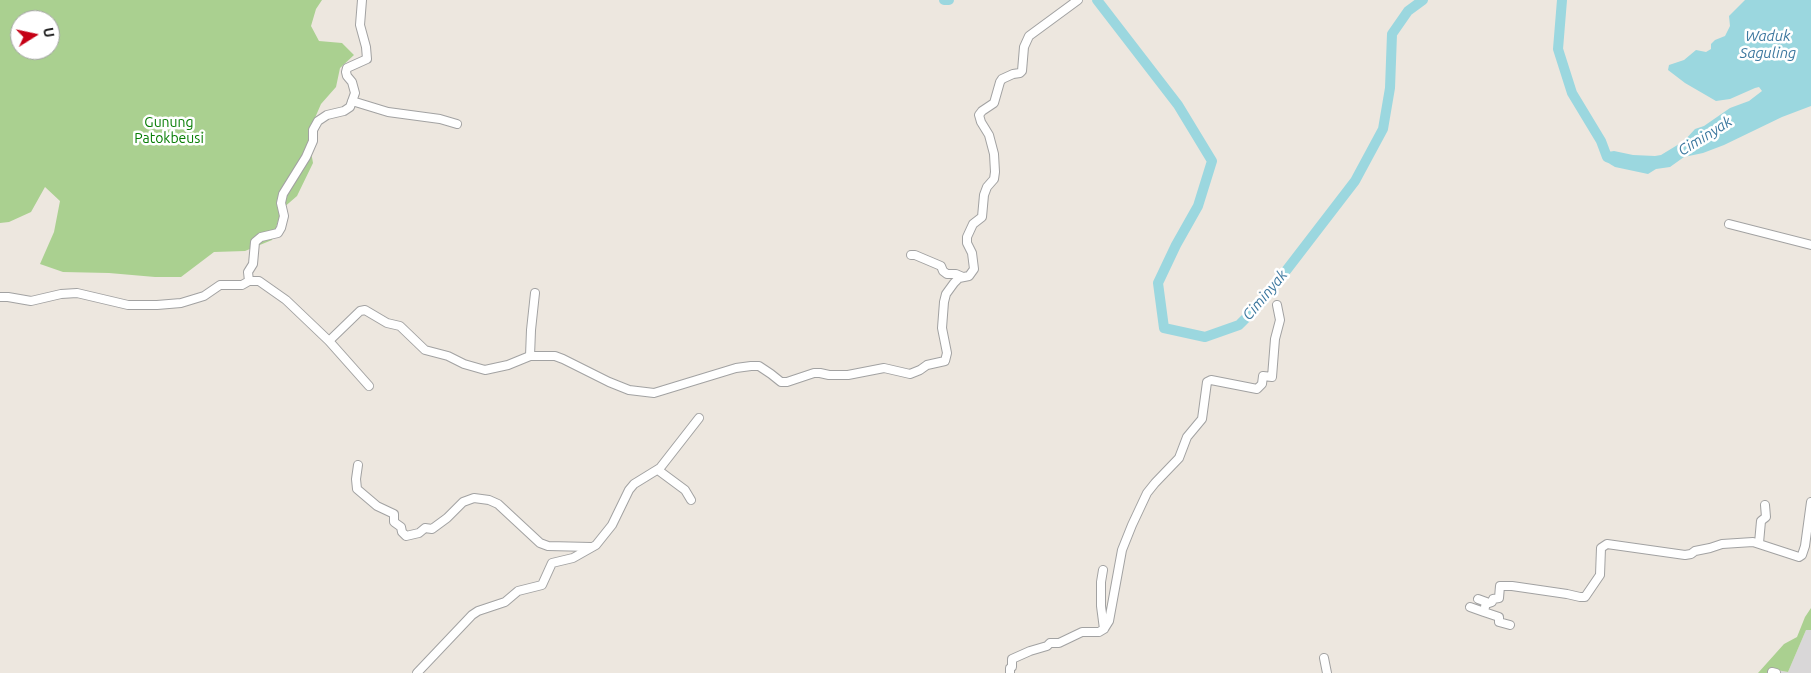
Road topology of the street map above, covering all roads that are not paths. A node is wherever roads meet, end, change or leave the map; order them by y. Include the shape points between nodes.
1 (362, 0) edge
2 (1078, 0) edge
3 (352, 102) junction
4 (457, 124) dead end
5 (1729, 224) dead end
6 (1811, 245) edge
7 (911, 255) dead end
8 (962, 278) junction
9 (249, 281) junction
10 (535, 293) dead end
11 (0, 297) edge
12 (1277, 305) dead end
13 (329, 341) junction
14 (530, 356) junction
15 (368, 386) dead end
16 (699, 418) dead end
17 (358, 465) dead end
18 (660, 467) junction
19 (691, 500) dead end
20 (1811, 502) edge
21 (1765, 505) dead end
22 (1759, 543) junction
23 (591, 547) junction
24 (1103, 570) dead end
25 (1478, 599) dead end
26 (1486, 602) junction
27 (1470, 607) dead end
28 (1484, 612) junction
29 (1510, 625) dead end
30 (1104, 629) junction
31 (1324, 658) dead end
32 (417, 673) edge
33 (1010, 673) edge
34 (1327, 673) edge

1 - 3 street via 360,25 368,58 347,68 356,93
2 - 8 street via 1029,36 1024,47 1022,71 1002,79 994,103 979,115 990,135 995,172 984,194 982,217 973,224 968,237 974,268 969,276
3 - 4 street
3 - 9 street via 344,111 327,115 313,130 313,141 306,157 283,194 281,228 255,242
5 - 6 street
7 - 8 street via 941,266 947,274
8 - 14 street via 954,283 944,302 942,328 947,358 910,374 884,368 848,375 814,373 781,382 758,366 751,366 665,391 642,393 609,382 555,356
9 - 11 street via 242,285 220,285 204,296 181,303 157,305 128,305 77,294 31,301
9 - 13 street via 259,282 275,291
10 - 14 street
12 - 30 street via 1280,320 1274,338 1272,377 1262,376 1258,389 1211,380 1207,382 1202,419 1187,437 1180,458 1147,493 1132,525 1122,550 1109,621
13 - 14 street via 363,310 400,326 425,350 485,370
13 - 15 street
16 - 18 street
17 - 23 street via 357,489 377,506 394,514 394,522 406,536 425,528 432,529 463,502 474,498 498,504 548,546
18 - 19 street
18 - 23 street via 634,484 608,530
20 - 22 street via 1801,556
21 - 22 street via 1766,516 1762,521
22 - 26 street via 1722,544 1685,555 1607,544 1601,548 1600,576 1585,597 1500,586 1498,598
23 - 32 street via 573,558 552,563 542,585 518,591 505,602 472,615
24 - 30 street via 1101,606
25 - 26 street
26 - 28 street
27 - 28 street
28 - 29 street
30 - 33 street via 1082,632 1012,659
31 - 34 street

